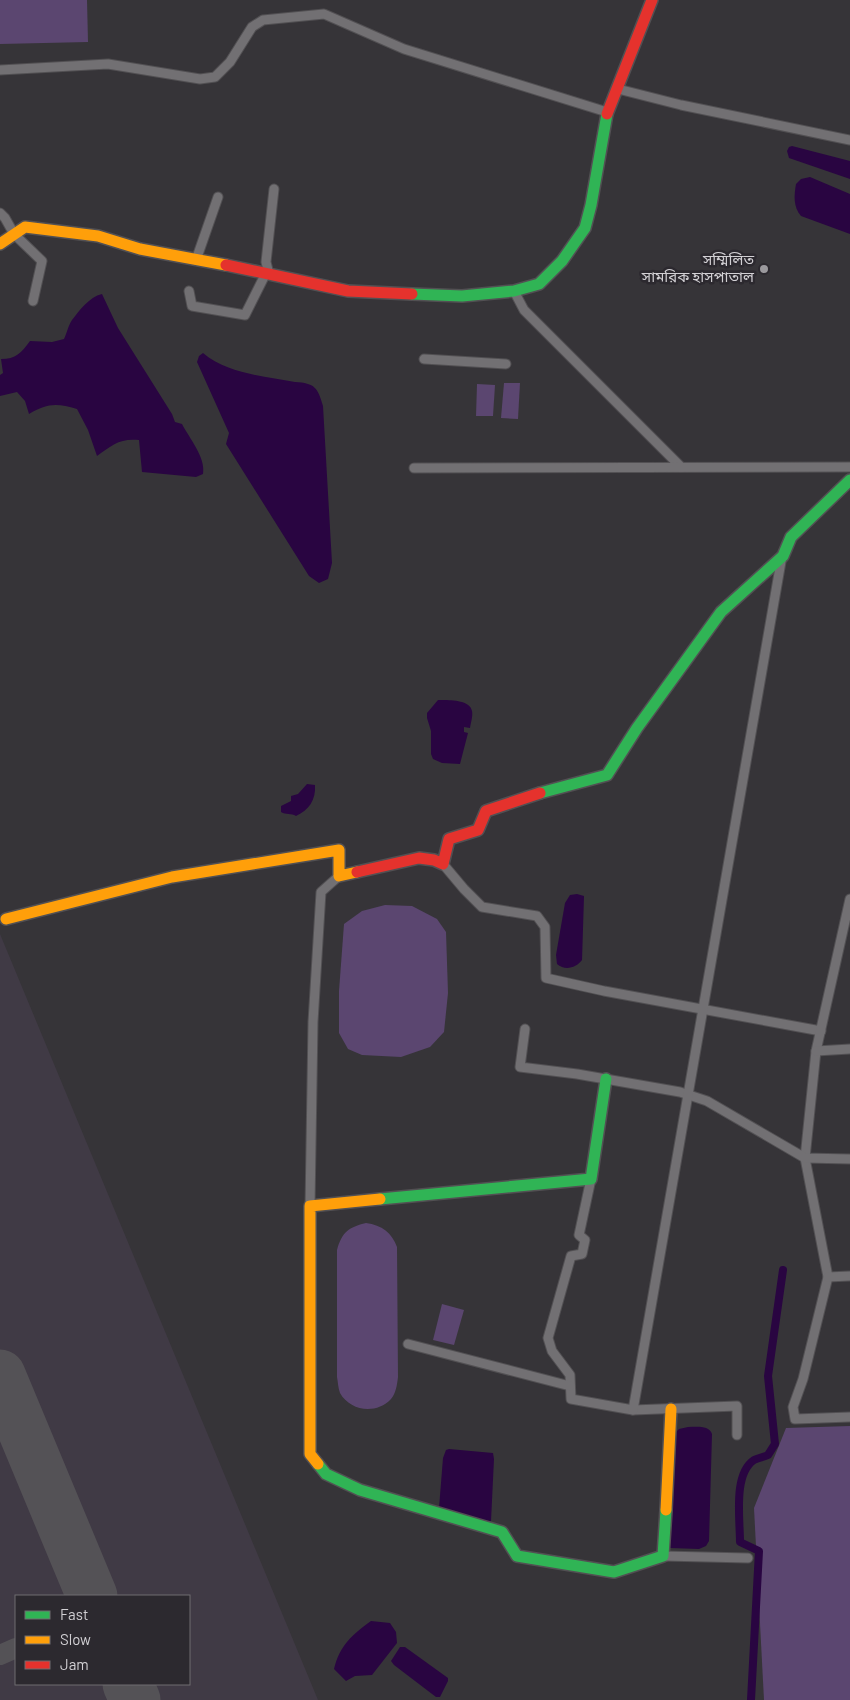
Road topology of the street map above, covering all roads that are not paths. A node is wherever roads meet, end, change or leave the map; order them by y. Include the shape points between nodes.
1 (652, 0) edge
2 (0, 70) edge
3 (618, 89) junction
4 (607, 112) junction
5 (850, 140) edge
6 (274, 189) dead end
7 (218, 197) dead end
8 (0, 212) edge
9 (14, 234) junction
10 (0, 244) edge
11 (196, 260) junction
12 (268, 273) junction
13 (190, 291) dead end
14 (514, 291) junction
15 (33, 301) dead end
16 (424, 359) dead end
17 (506, 364) dead end
18 (850, 467) edge
19 (414, 468) dead end
20 (681, 468) junction
21 (850, 480) edge
22 (782, 556) junction
23 (443, 864) junction
24 (339, 876) junction
25 (850, 899) edge
26 (848, 910) edge
27 (6, 919) dead end
28 (703, 1009) junction
29 (524, 1029) dead end
30 (821, 1031) junction
31 (816, 1050) junction
32 (850, 1050) edge
33 (606, 1079) junction
34 (805, 1158) junction
35 (850, 1159) edge
36 (591, 1179) junction
37 (310, 1206) junction
38 (850, 1276) edge
39 (828, 1277) junction
40 (408, 1344) dead end
41 (570, 1386) junction
42 (671, 1409) junction
43 (633, 1410) junction
44 (850, 1417) edge
45 (737, 1435) dead end
46 (663, 1556) junction
47 (748, 1558) dead end

1 - 3 street
2 - 4 street via 108,64 200,79 215,77 230,62 252,28 263,20 324,14 404,48
3 - 4 street
3 - 5 street
4 - 14 street via 584,228 562,261 539,284
6 - 12 street via 266,255
7 - 11 street
8 - 9 street
9 - 10 street
9 - 11 street via 25,227 98,236 140,249
9 - 15 street via 42,261
11 - 12 street
12 - 13 street via 245,314 192,306
12 - 14 street via 348,291 462,296
14 - 20 street via 524,310
16 - 17 street
18 - 20 street
19 - 20 street
21 - 22 street via 792,537
22 - 23 street via 722,612 606,775 486,811 478,830 449,838
22 - 28 street
23 - 24 street via 432,857 415,857 382,868
23 - 28 street via 482,907 537,916 545,927 546,978
24 - 27 street via 339,850 321,852 172,877
24 - 37 street via 321,892 313,1022
25 - 26 street
26 - 30 street
28 - 30 street
28 - 43 street
29 - 33 street via 520,1068
30 - 31 street
31 - 32 street
31 - 34 street
33 - 34 street via 680,1092 707,1101
33 - 36 street
34 - 35 street
34 - 39 street
36 - 37 street
36 - 41 street via 579,1235 585,1240 582,1254 571,1256 548,1338 552,1351 570,1376
37 - 46 street via 310,1454 326,1474 360,1490 502,1532 517,1556 614,1572
38 - 39 street
39 - 44 street via 793,1407 795,1419
40 - 41 street
41 - 43 street via 571,1399
42 - 43 street
42 - 45 street via 737,1406
42 - 46 street
46 - 47 street

